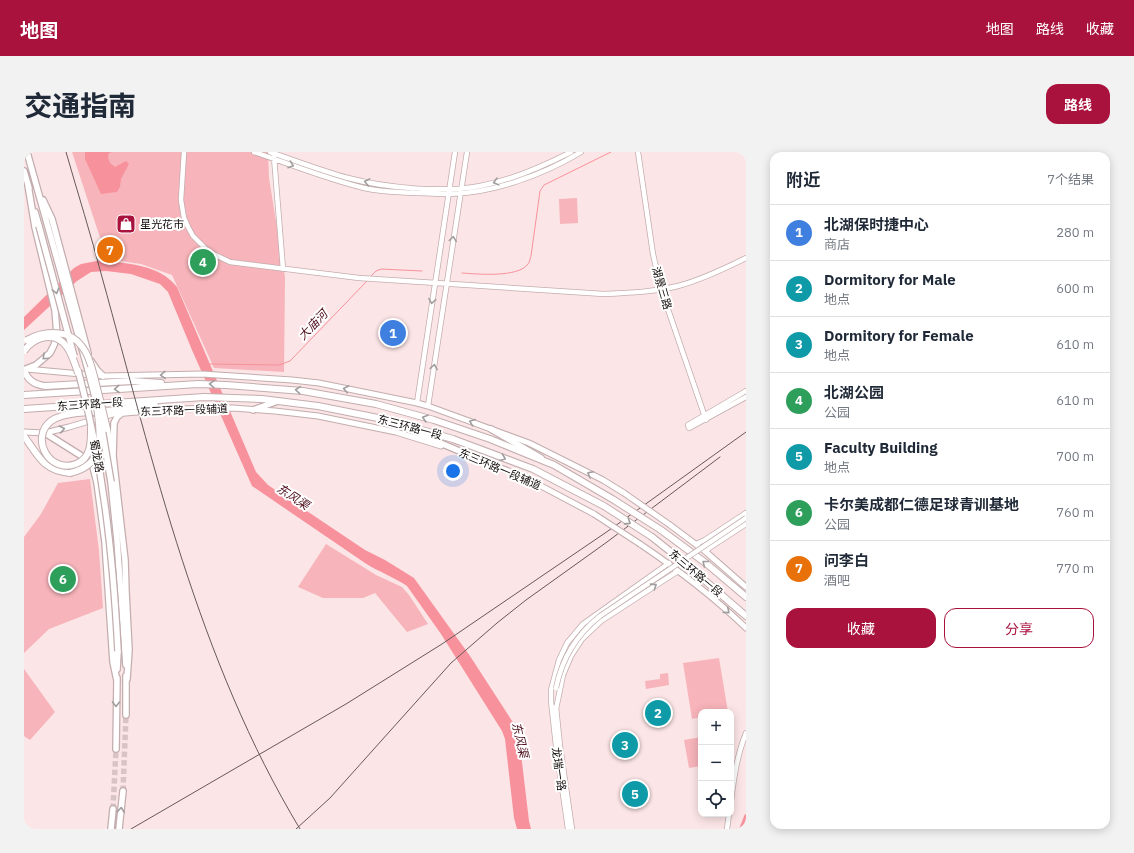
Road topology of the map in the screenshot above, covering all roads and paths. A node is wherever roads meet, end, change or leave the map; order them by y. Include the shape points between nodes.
1 (27, 152) edge
2 (184, 152) edge
3 (254, 152) edge
4 (273, 152) edge
5 (455, 152) edge
6 (467, 152) edge
7 (571, 152) edge
8 (581, 152) edge
9 (638, 154) edge
10 (274, 159) junction
11 (24, 171) edge
12 (36, 183) junction
13 (28, 185) junction
14 (450, 188) junction
15 (460, 190) junction
16 (450, 194) junction
17 (746, 258) edge
18 (283, 268) junction
19 (435, 283) junction
20 (447, 284) junction
21 (661, 289) junction
22 (24, 343) edge
23 (24, 350) edge
24 (24, 370) edge
25 (78, 373) junction
26 (103, 376) junction
27 (182, 385) junction
28 (746, 391) edge
29 (24, 395) edge
30 (746, 397) edge
31 (183, 398) junction
32 (278, 401) junction
33 (417, 403) junction
34 (98, 406) junction
35 (428, 406) junction
36 (24, 409) edge
37 (253, 410) junction
38 (122, 414) junction
39 (705, 418) junction
40 (383, 419) junction
41 (91, 427) junction
42 (491, 429) junction
43 (24, 432) edge
44 (45, 433) junction
45 (24, 436) edge
46 (464, 453) junction
47 (554, 465) junction
48 (111, 482) junction
49 (746, 513) edge
50 (746, 518) edge
51 (746, 524) edge
52 (696, 544) junction
53 (706, 552) junction
54 (669, 563) junction
55 (678, 571) junction
56 (746, 587) edge
57 (746, 597) edge
58 (746, 616) edge
59 (746, 628) edge
60 (127, 680) junction
61 (117, 681) junction
62 (554, 709) junction
63 (126, 715) tunnel mouth
64 (746, 733) edge
65 (116, 749) tunnel mouth
66 (734, 781) edge
67 (123, 791) tunnel mouth
68 (112, 809) tunnel mouth
69 (729, 817) edge
70 (111, 829) edge
71 (119, 829) edge
72 (568, 829) edge
73 (572, 829) edge
74 (727, 829) edge

1 - 12 main road
2 - 18 street via 181,200 184,218 193,236 209,252 224,260
3 - 10 street
4 - 10 street
14 -> 4 street via 390,186 365,182
5 - 14 street
6 - 15 street
7 -> 15 street via 516,176
8 - 15 street via 548,169 498,187
9 - 21 street, 湖景三路 via 653,254
10 -> 16 street via 364,188 392,192
10 - 18 street
11 - 13 main road, 蜀龙路
12 - 26 main road via 52,219 87,351
12 - 34 main road, 蜀龙路, bridge
13 -> 24 main road via 57,329 50,353
13 -> 25 main road, 蜀龙路, bridge
14 - 15 street
14 - 16 street
15 - 16 street
20 -> 15 street
16 - 19 street
17 - 21 street via 715,273
18 - 19 street via 359,278
19 - 20 street
19 -> 33 street
20 - 21 street via 604,294
35 -> 20 street
21 - 39 street, 湖景三路
22 - 48 highway, bridge via 35,336 53,332 71,337 83,347 90,363 107,429
23 - 25 highway, bridge via 40,338 52,337 60,340 71,354
24 - 26 main road
24 - 27 highway via 32,382 39,385 132,381
25 - 41 main road, 蜀龙路, bridge
33 -> 26 main road via 319,383 286,379 202,374
27 -> 29 highway, 东三环路一段
47 -> 27 highway, 东三环路一段 via 490,439 376,404 303,390
28 - 39 street
30 - 39 street
31 - 32 highway, 东三环路一段
31 - 36 highway, 东三环路一段
31 - 41 highway, bridge via 118,410 77,413 51,420 43,430 42,439 43,448 51,461 64,466 79,463 85,458 91,443
32 - 37 main road
32 - 40 highway, 东三环路一段
33 - 35 main road
34 - 45 highway, bridge via 99,448 88,465 79,471 60,472 43,463
34 - 48 main road, 蜀龙路, bridge
42 -> 35 main road
37 - 38 main road, 东三环路一段辅道 via 174,409
37 - 46 main road, 东三环路一段辅道 via 318,416 396,432
44 -> 38 main road, 东三环路一段辅道 via 112,414
38 - 60 main road via 114,423 113,456 124,553 129,650
40 - 46 main road
40 -> 58 highway, 东三环路一段, bridge via 453,439 533,469 604,506 652,537
41 - 61 main road, 蜀龙路, bridge via 107,515 118,651
42 - 47 main road
52 -> 42 main road, bridge via 603,480 529,443
43 - 44 main road, 东三环路一段辅道
44 - 61 main road via 88,460 93,468 105,542 113,662
46 - 54 main road, 东三环路一段辅道, bridge via 526,478 594,514
57 -> 47 highway, 东三环路一段, bridge via 661,530
48 - 60 main road, 蜀龙路
49 - 52 street
50 - 62 street, bridge via 588,626 567,654 558,676
51 - 53 street
52 - 53 main road
53 - 56 main road
54 - 55 main road, 东三环路一段辅道
54 - 62 street via 596,614 571,638 554,674 551,690
55 -> 59 main road, 东三环路一段辅道
62 -> 55 street via 563,675 582,639 601,621
60 - 63 main road, 蜀龙路
61 -> 65 main road, 蜀龙路
62 - 72 street, 龙瑞一路 via 556,746
62 - 73 street, 龙瑞一路
64 - 66 street via 741,744
71 -> 67 main road
68 - 70 main road
69 - 74 street

